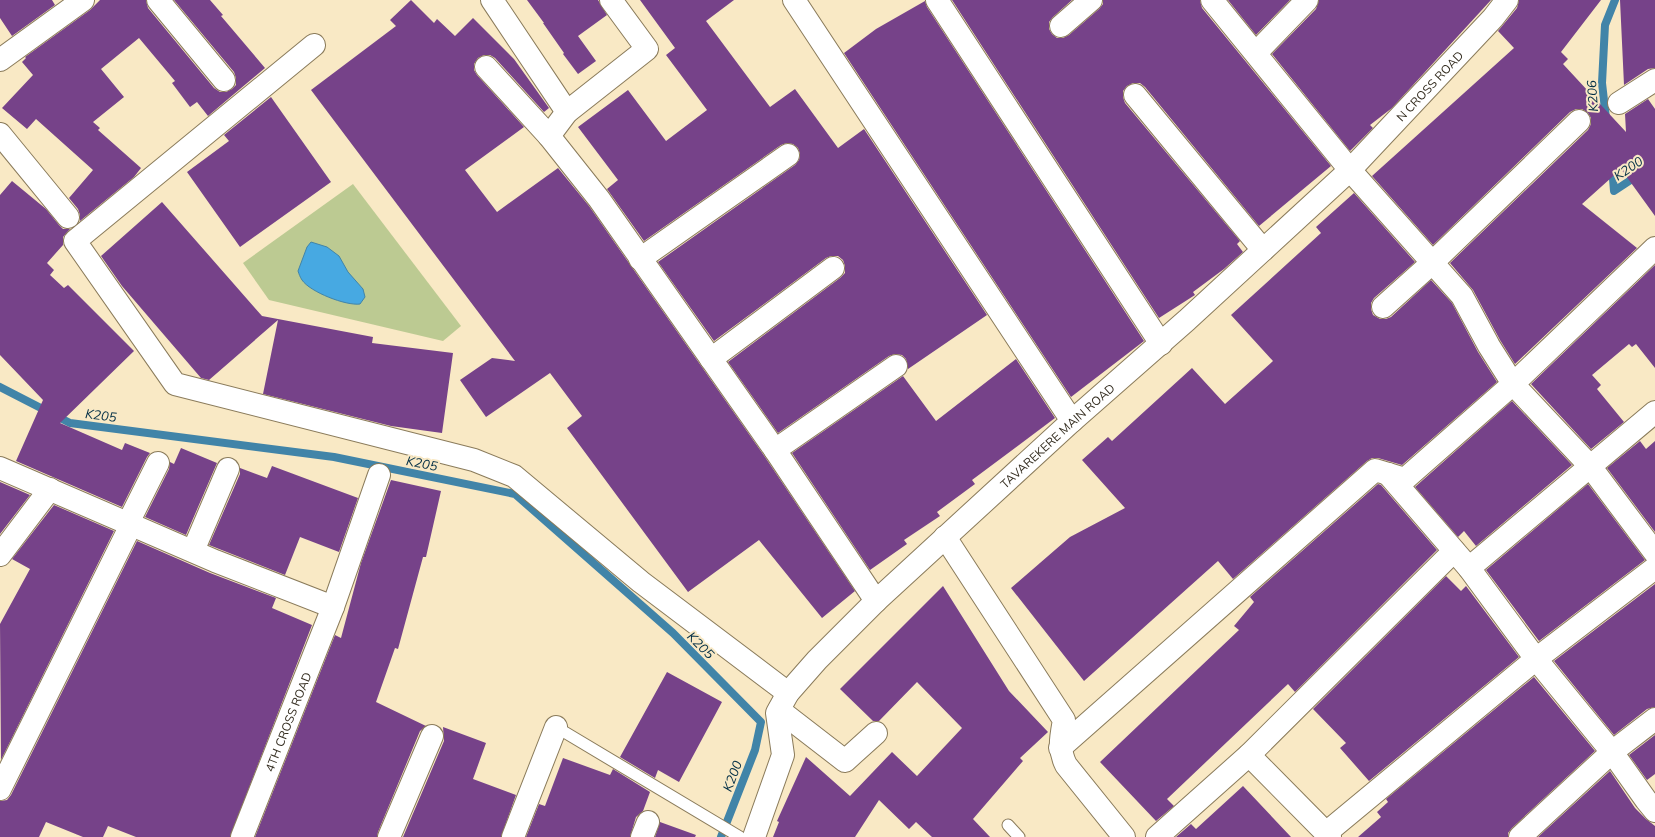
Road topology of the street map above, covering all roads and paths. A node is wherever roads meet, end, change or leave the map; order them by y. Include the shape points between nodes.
1 (82, 0) edge
2 (158, 0) edge
3 (492, 0) edge
4 (611, 0) edge
5 (794, 0) edge
6 (937, 0) edge
7 (1091, 0) edge
8 (1212, 0) edge
9 (1308, 0) edge
10 (1507, 0) edge
11 (1061, 26) dead end
12 (314, 45) dead end
13 (1256, 54) junction
14 (0, 60) edge
15 (486, 67) dead end
16 (224, 80) dead end
17 (1655, 80) edge
18 (1135, 95) dead end
19 (1619, 103) dead end
20 (567, 112) junction
21 (1579, 120) dead end
22 (0, 134) edge
23 (549, 136) junction
24 (788, 155) dead end
25 (1350, 170) junction
26 (68, 217) dead end
27 (1655, 248) edge
28 (1263, 250) junction
29 (640, 259) junction
30 (1432, 263) junction
31 (833, 268) dead end
32 (1383, 307) dead end
33 (1161, 344) junction
34 (711, 358) junction
35 (896, 366) dead end
36 (1513, 384) junction
37 (1655, 412) edge
38 (1072, 421) junction
39 (775, 450) junction
40 (158, 463) dead end
41 (1590, 466) junction
42 (0, 468) edge
43 (228, 469) dead end
44 (1388, 474) junction
45 (379, 475) dead end
46 (50, 489) junction
47 (129, 524) junction
48 (945, 537) junction
49 (193, 551) junction
50 (1454, 551) junction
51 (1655, 553) edge
52 (0, 555) edge
53 (1469, 568) junction
54 (1655, 568) edge
55 (876, 601) junction
56 (333, 607) junction
57 (1536, 659) junction
58 (781, 705) junction
59 (1655, 719) edge
60 (556, 727) joint
61 (876, 733) dead end
62 (432, 736) dead end
63 (1060, 748) junction
64 (1612, 752) junction
65 (1249, 755) junction
66 (0, 789) edge
67 (1655, 811) edge
68 (1008, 825) dead end
69 (1326, 836) edge
70 (242, 837) edge
71 (388, 837) edge
72 (513, 837) edge
73 (740, 837) edge
74 (754, 837) edge
75 (1019, 837) edge
76 (1124, 837) edge
77 (1157, 837) edge
78 (1520, 837) edge

1 - 14 street
2 - 16 street
3 - 20 street
4 - 20 street via 647,49
5 - 38 street
6 - 33 street
7 - 11 street
8 - 13 street
9 - 13 street
10 - 25 street, N CROSS ROAD
12 - 58 street via 75,241 175,384 474,460 514,476 641,582
13 - 25 street
15 - 23 street
17 - 19 street
18 - 28 street
20 - 23 street
21 - 30 street
22 - 26 street
23 - 29 street via 599,199
24 - 29 street
25 - 28 street, TAVAREKERE MAIN ROAD
25 - 30 street
27 - 36 street
28 - 33 street, TAVAREKERE MAIN ROAD
29 - 34 street
30 - 32 street
30 - 36 street via 1462,296
31 - 34 street
33 - 38 street, TAVAREKERE MAIN ROAD
34 - 39 street
35 - 39 street
36 - 41 street
36 - 44 street via 1405,479
37 - 41 street
38 - 48 street, TAVAREKERE MAIN ROAD
39 - 55 street
40 - 47 street
41 - 51 street
41 - 53 street
42 - 46 street
43 - 49 street
44 - 50 street
44 - 63 street via 1376,470
45 - 56 street, 4TH CROSS ROAD
46 - 47 street
46 - 52 street
47 - 49 street
47 - 66 street
48 - 55 street, TAVAREKERE MAIN ROAD
48 - 63 street via 1064,720
49 - 56 street
50 - 53 street
50 - 65 street
53 - 57 street
54 - 57 street
55 - 58 street, TAVAREKERE MAIN ROAD via 817,660
56 - 70 street, 4TH CROSS ROAD
57 - 64 street
57 - 69 street
58 - 61 street via 845,761
58 - 74 street via 783,755
59 - 64 street
60 - 72 street
60 - 73 lane
62 - 71 street
63 - 76 street via 1066,765
64 - 67 street
64 - 78 street
65 - 69 street
65 - 77 street
68 - 75 lane

